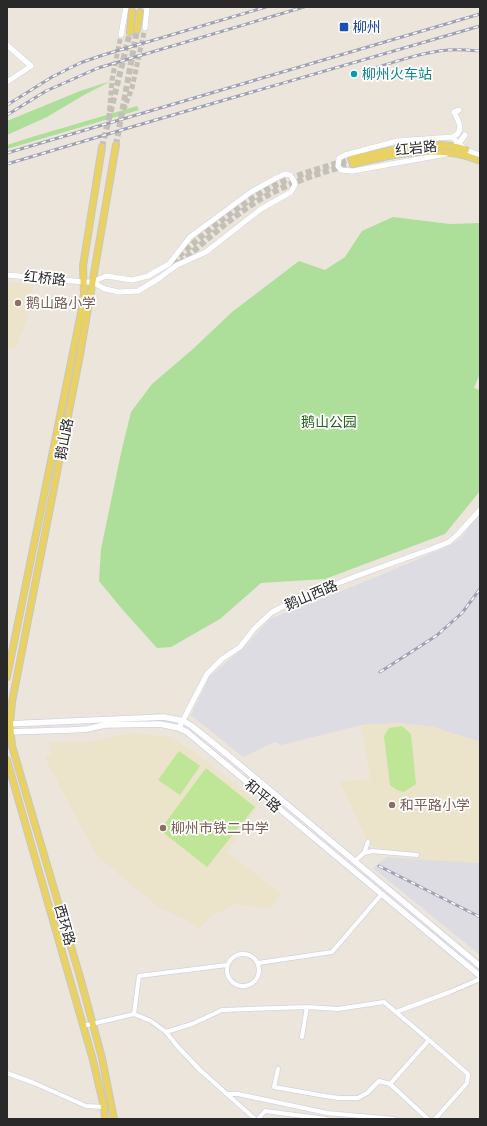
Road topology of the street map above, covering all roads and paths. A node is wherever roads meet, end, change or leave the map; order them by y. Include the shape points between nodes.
1 (126, 7) edge
2 (147, 7) edge
3 (132, 11) dead end
4 (140, 12) dead end
5 (145, 28) tunnel mouth
6 (137, 30) tunnel mouth
7 (130, 32) tunnel mouth
8 (121, 35) tunnel mouth
9 (7, 45) edge
10 (7, 82) edge
11 (459, 110) dead end
12 (465, 135) dead end
13 (452, 137) junction
14 (116, 145) tunnel mouth
15 (452, 146) junction
16 (102, 147) tunnel mouth
17 (466, 150) junction
18 (453, 153) junction
19 (479, 159) edge
20 (7, 274) edge
21 (84, 282) junction
22 (92, 282) junction
23 (480, 510) edge
24 (7, 677) edge
25 (183, 721) junction
26 (8, 724) edge
27 (180, 728) junction
28 (9, 732) edge
29 (7, 764) edge
30 (368, 842) dead end
31 (364, 853) junction
32 (417, 855) dead end
33 (355, 862) junction
34 (381, 895) junction
35 (258, 963) junction
36 (227, 965) junction
37 (480, 966) edge
38 (480, 978) edge
39 (307, 1007) junction
40 (396, 1012) junction
41 (134, 1014) junction
42 (92, 1024) junction
43 (83, 1026) junction
44 (166, 1032) junction
45 (302, 1037) dead end
46 (429, 1040) junction
47 (278, 1069) dead end
48 (7, 1073) edge
49 (390, 1084) junction
50 (227, 1094) junction
51 (104, 1106) junction
52 (105, 1119) edge
53 (114, 1119) edge
54 (257, 1119) edge
55 (326, 1119) edge
56 (394, 1119) edge
57 (428, 1119) edge
58 (435, 1119) edge

1 - 8 street
2 - 5 street
3 - 7 main road
4 - 6 main road
9 - 10 street via 31,66
11 - 13 street via 454,112 460,130 458,135
12 - 15 street via 460,142
13 - 17 street
13 - 18 street via 397,141 377,146 339,158 338,166 341,170 353,171
14 - 22 main road, 鹅山路
15 - 17 main road, 红岩路
15 - 18 main road, 红岩路 via 411,147 352,162 419,152
16 - 21 main road, 鹅山路 via 83,266
17 - 19 street, 红岩路
18 - 19 main road, 红岩路
20 - 21 street, 红桥路
21 - 22 street
21 - 24 main road, 鹅山路 via 81,313
22 - 22 street via 105,289 119,292 138,290 177,265 206,252 261,209 291,192 295,185 294,181 290,175 285,174 251,192 190,237 169,264 148,276 132,280 106,276
22 - 26 main road, 鹅山路
23 - 25 street, 鹅山西路 via 449,542 300,598 272,612 240,647 222,659 207,674
25 - 26 main road, 和平路 via 164,717
25 - 27 street, 鹅山西路
25 - 33 main road, 和平路 via 224,751
26 - 28 main road, 鹅山路
27 - 28 main road, 和平路 via 160,724 105,725 87,729
27 - 34 main road, 和平路
28 - 42 main road, 西环路
29 - 43 main road, 西环路
30 - 31 street
31 - 32 street via 372,851
31 - 33 street
33 - 37 main road, 和平路
34 - 35 street via 332,952
34 - 38 main road, 和平路
35 - 36 street via 255,958 245,953 234,956
35 - 36 street via 260,969 257,979 254,983 244,986 230,981 226,971
36 - 41 street via 139,976
38 - 40 street
39 - 40 street via 338,1009 384,1002
39 - 44 street via 222,1010 192,1024
39 - 45 street
40 - 46 street
41 - 42 street
41 - 44 street via 151,1021
42 - 43 street
42 - 53 main road, 西环路 via 102,1058
43 - 51 main road, 西环路
44 - 50 street via 201,1071
46 - 49 street
46 - 58 street via 468,1074 467,1083
47 - 49 street via 274,1087 339,1098 358,1098 379,1081
48 - 51 street via 86,1106
49 - 57 street
50 - 54 street
50 - 56 street via 238,1094 327,1113
51 - 52 main road, 西环路
54 - 55 street via 265,1111

